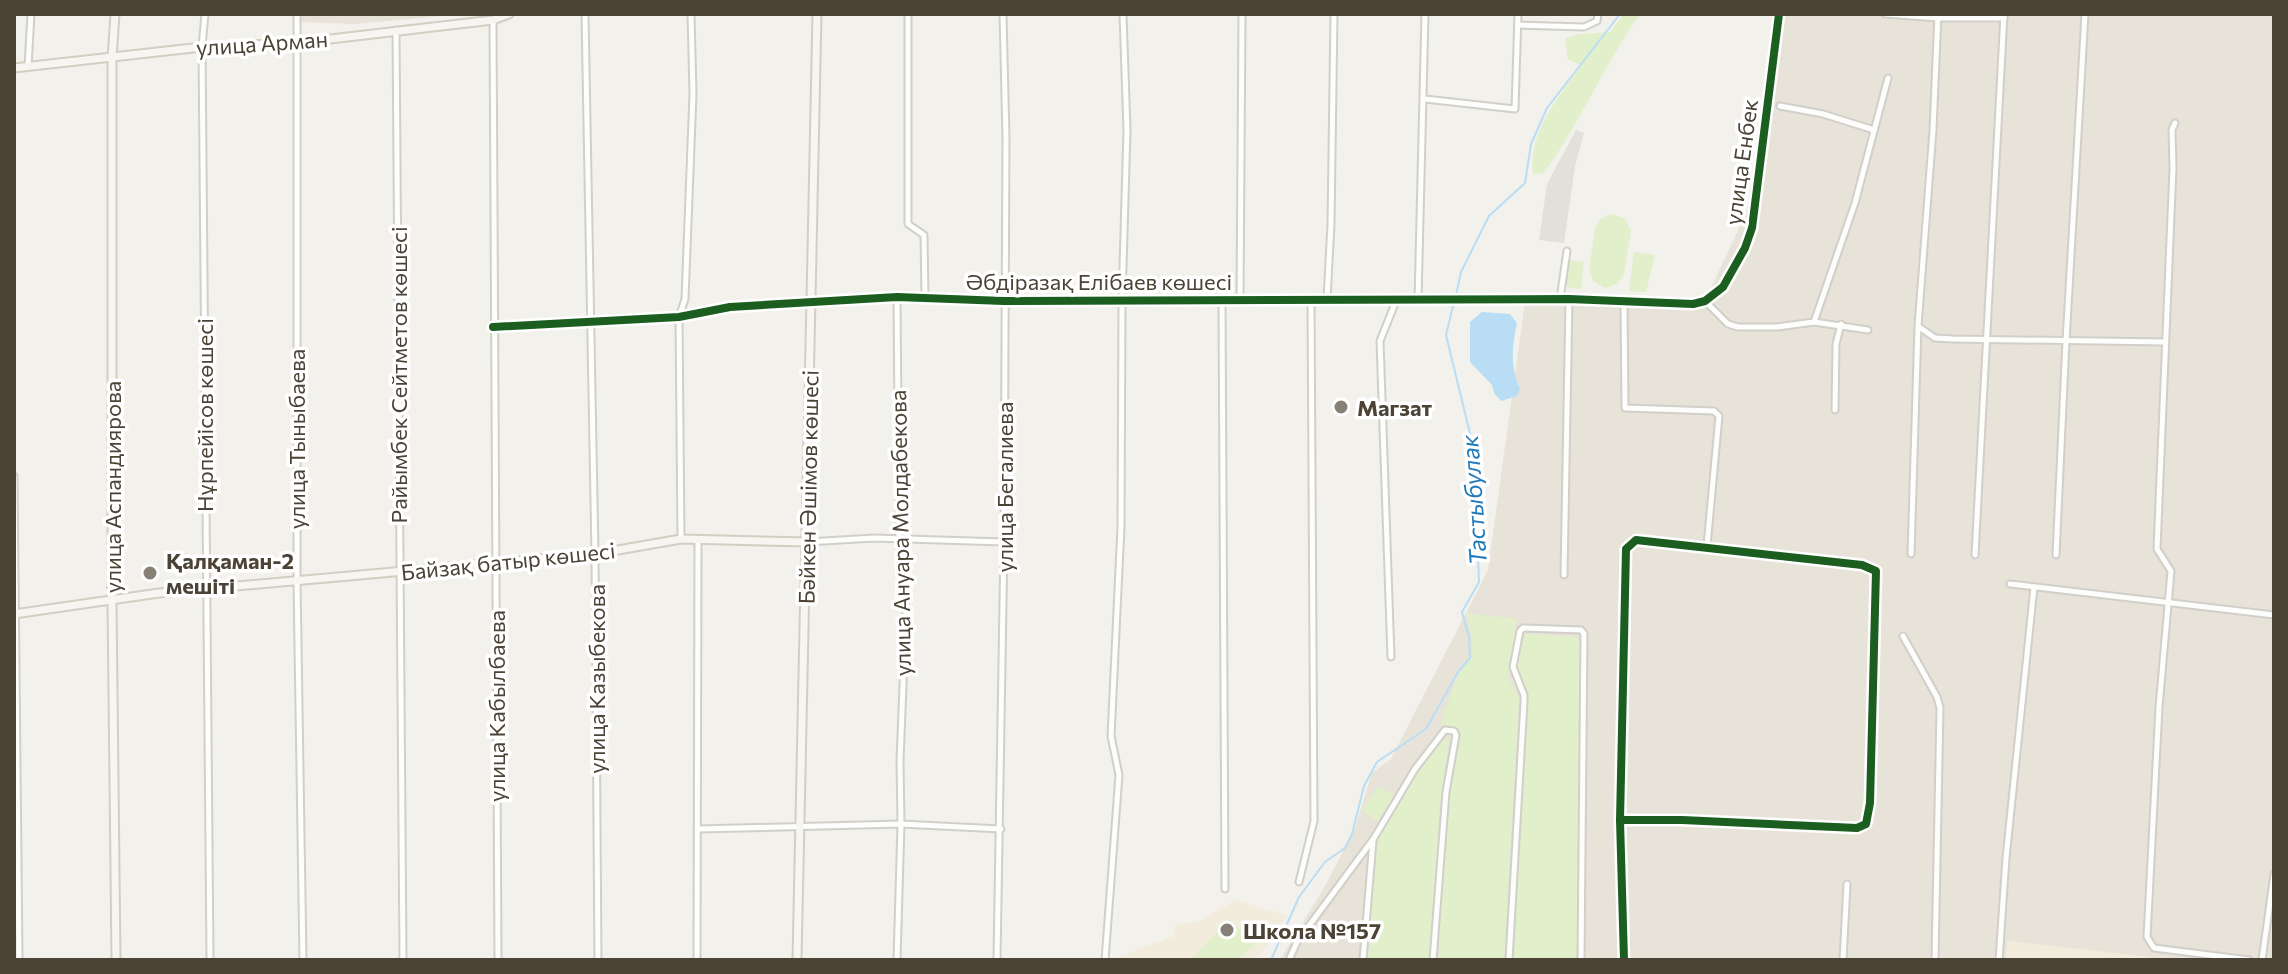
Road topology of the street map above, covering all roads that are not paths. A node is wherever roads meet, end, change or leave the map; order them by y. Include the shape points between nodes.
1 (31, 14) edge
2 (115, 14) edge
3 (205, 14) edge
4 (297, 14) edge
5 (509, 14) edge
6 (585, 14) edge
7 (691, 14) edge
8 (817, 14) edge
9 (908, 14) edge
10 (1003, 14) edge
11 (1123, 14) edge
12 (1242, 14) edge
13 (1334, 14) edge
14 (1425, 14) edge
15 (1518, 14) edge
16 (1598, 14) edge
17 (1779, 14) edge
18 (1885, 14) edge
19 (2085, 14) edge
20 (1938, 16) edge
21 (2004, 16) edge
22 (493, 20) junction
23 (1518, 25) junction
24 (396, 30) junction
25 (296, 43) junction
26 (202, 47) junction
27 (112, 58) junction
28 (28, 66) junction
29 (14, 68) edge
30 (1888, 78) dead end
31 (1425, 99) junction
32 (1780, 106) dead end
33 (2175, 123) dead end
34 (1874, 130) junction
35 (1567, 251) dead end
36 (897, 297) junction
37 (925, 298) junction
38 (1222, 299) junction
39 (1327, 299) junction
40 (1565, 299) junction
41 (1240, 300) junction
42 (1418, 300) junction
43 (1624, 300) junction
44 (1004, 301) junction
45 (1122, 301) junction
46 (1311, 301) junction
47 (1396, 301) junction
48 (1705, 301) junction
49 (811, 303) junction
50 (679, 317) junction
51 (591, 320) junction
52 (1814, 322) junction
53 (1841, 324) junction
54 (1918, 326) junction
55 (493, 327) junction
56 (1868, 330) dead end
57 (1988, 340) junction
58 (2066, 341) junction
59 (2165, 342) junction
60 (1835, 410) dead end
61 (14, 476) edge
62 (698, 538) junction
63 (681, 539) junction
64 (899, 539) junction
65 (807, 542) junction
66 (1004, 542) junction
67 (1707, 546) junction
68 (595, 554) junction
69 (1911, 554) dead end
70 (1975, 555) dead end
71 (2056, 555) dead end
72 (495, 563) junction
73 (399, 573) junction
74 (1564, 575) dead end
75 (297, 581) junction
76 (2010, 584) dead end
77 (2034, 587) junction
78 (205, 589) junction
79 (112, 602) junction
80 (2170, 603) junction
81 (14, 614) edge
82 (2274, 615) edge
83 (1903, 636) dead end
84 (1391, 657) dead end
85 (1620, 820) junction
86 (901, 824) junction
87 (799, 826) junction
88 (698, 829) junction
89 (1001, 829) junction
90 (1374, 838) junction
91 (2274, 874) edge
92 (1299, 882) dead end
93 (1847, 884) dead end
94 (1225, 889) dead end
95 (19, 960) edge
96 (116, 960) edge
97 (210, 960) edge
98 (303, 960) edge
99 (403, 960) edge
100 (498, 960) edge
101 (598, 960) edge
102 (697, 960) edge
103 (797, 960) edge
104 (897, 960) edge
105 (997, 960) edge
106 (1105, 960) edge
107 (1289, 960) edge
108 (1363, 960) edge
109 (1433, 960) edge
110 (1509, 960) edge
111 (1581, 960) edge
112 (1624, 960) edge
113 (1843, 960) edge
114 (1935, 960) edge
115 (1999, 960) edge
116 (2249, 960) edge
117 (2262, 960) edge

1 - 28 street
2 - 27 street, улица Аспандиярова
3 - 26 street, Нұрпейісов көшесі
4 - 25 street, улица Тыныбаева
5 - 22 street, улица Арман
6 - 51 street, улица Казыбекова
7 - 50 street via 693,110 685,299
8 - 49 street, Бәйкен Әшімов көшесі
9 - 37 street via 908,224 924,235
10 - 44 street, улица Бегалиева
11 - 45 street via 1127,130
12 - 41 street
13 - 39 street
14 - 31 street
15 - 23 street
16 - 23 street via 1597,21 1584,27
17 - 48 street, улица Енбек via 1752,228 1731,276
18 - 20 street
19 - 58 street
20 - 21 street
20 - 54 street
21 - 57 street
22 - 24 street, улица Арман
22 - 55 street, улица Кабылбаева
23 - 31 street via 1515,109
24 - 25 street, улица Арман
24 - 73 street, Райымбек Сейтметов көшесі
25 - 26 street, улица Арман
25 - 75 street, улица Тыныбаева
26 - 27 street, улица Арман
26 - 78 street, Нұрпейісов көшесі
27 - 28 street, улица Арман
27 - 79 street, улица Аспандиярова
28 - 29 street, улица Арман
30 - 34 street
31 - 42 street
32 - 34 street
33 - 59 street
34 - 52 street
35 - 40 street
36 - 37 street, Әбдіразақ Елібаев көшесі
36 - 49 street, Әбдіразақ Елібаев көшесі
36 - 64 street, улица Ануара Молдабекова
37 - 44 street, Әбдіразақ Елібаев көшесі
38 - 41 street, Әбдіразақ Елібаев көшесі
38 - 45 street, Әбдіразақ Елібаев көшесі
38 - 94 street
39 - 46 street, Әбдіразақ Елібаев көшесі
39 - 47 street, Әбдіразақ Елібаев көшесі
40 - 42 street, Әбдіразақ Елібаев көшесі
40 - 43 street, Әбдіразақ Елібаев көшесі
40 - 74 street
41 - 46 street, Әбдіразақ Елібаев көшесі
42 - 47 street, Әбдіразақ Елібаев көшесі
43 - 48 street, Әбдіразақ Елібаев көшесі
43 - 67 street via 1625,408 1714,411 1719,416
44 - 45 street, Әбдіразақ Елібаев көшесі
44 - 66 street, улица Бегалиева
45 - 106 street via 1120,550 1111,736 1119,775
46 - 92 street via 1314,821
47 - 84 street via 1380,341
48 - 52 street via 1738,327
49 - 50 street, Әбдіразақ Елібаев көшесі via 730,307
49 - 65 street, Бәйкен Әшімов көшесі
50 - 51 street, Әбдіразақ Елібаев көшесі
50 - 63 street
51 - 55 street, Әбдіразақ Елібаев көшесі
51 - 68 street, улица Казыбекова
52 - 53 street
53 - 56 street
53 - 60 street
54 - 57 street via 1935,338
54 - 69 street
55 - 72 street, улица Кабылбаева
57 - 58 street
57 - 70 street
58 - 59 street
58 - 71 street
59 - 80 street via 2157,549 2171,571
61 - 81 street
62 - 63 street, Байзақ батыр көшесі
62 - 65 street, Байзақ батыр көшесі
62 - 88 street
63 - 68 street, Байзақ батыр көшесі
64 - 65 street, Байзақ батыр көшесі
64 - 66 street, Байзақ батыр көшесі
64 - 86 street, улица Ануара Молдабекова via 906,610
65 - 87 street, Бәйкен Әшімов көшесі
66 - 89 street, улица Бегалиева
67 - 85 street via 1636,540 1626,549
67 - 85 street via 1876,571 1869,818 1857,828
68 - 72 street, Байзақ батыр көшесі
68 - 101 street, улица Казыбекова
72 - 73 street, Байзақ батыр көшесі
72 - 100 street, улица Кабылбаева
73 - 75 street, Байзақ батыр көшесі
73 - 99 street, Райымбек Сейтметов көшесі
75 - 78 street, Байзақ батыр көшесі
75 - 98 street, улица Тыныбаева
76 - 77 street
77 - 80 street
77 - 115 street
78 - 79 street, Байзақ батыр көшесі
78 - 97 street, Нұрпейісов көшесі
79 - 81 street, Байзақ батыр көшесі
79 - 96 street, улица Аспандиярова
80 - 82 street
80 - 116 street via 2147,937 2154,948
81 - 95 street
83 - 114 street via 1940,708
85 - 112 street
86 - 87 street
86 - 89 street
86 - 104 street, улица Ануара Молдабекова
87 - 88 street
87 - 103 street, Бәйкен Әшімов көшесі
88 - 102 street
89 - 105 street, улица Бегалиева
90 - 107 street
90 - 108 street
90 - 109 street via 1441,733 1454,731
91 - 117 street
93 - 113 street
110 - 111 street via 1524,702 1513,667 1523,628 1584,631

